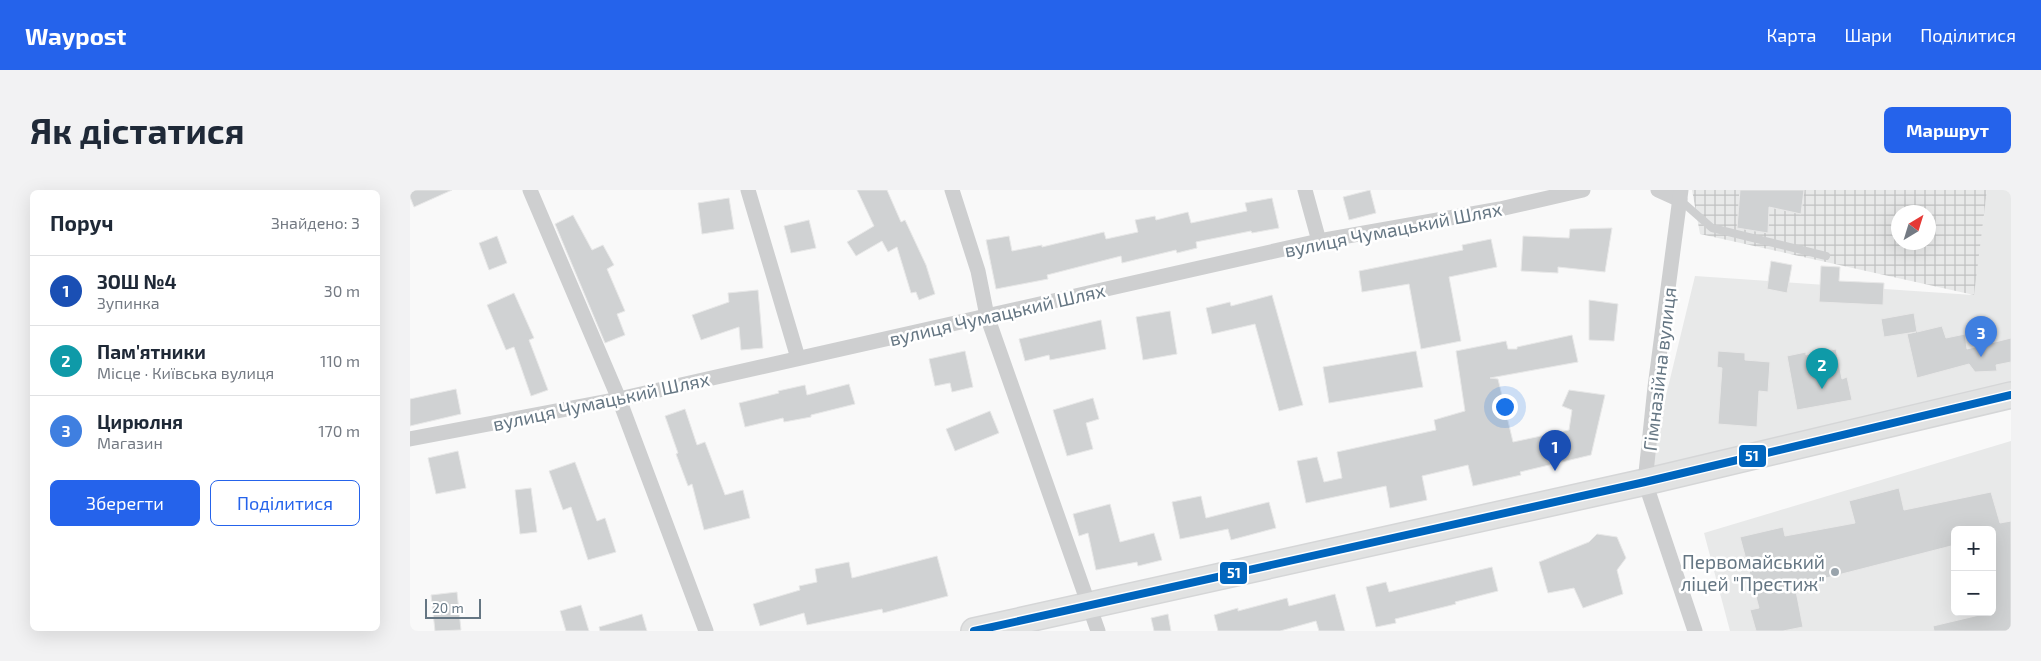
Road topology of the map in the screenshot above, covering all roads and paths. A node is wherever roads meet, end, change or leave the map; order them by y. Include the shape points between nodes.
1 (530, 190) edge
2 (748, 190) edge
3 (952, 190) edge
4 (1305, 190) edge
5 (1584, 190) edge
6 (1658, 190) edge
7 (1680, 195) edge
8 (1319, 241) junction
9 (1826, 256) dead end
10 (987, 316) junction
11 (798, 358) junction
12 (2011, 395) edge
13 (619, 399) junction
14 (410, 439) edge
15 (1645, 482) junction
16 (1089, 606) junction
17 (706, 631) edge
18 (974, 631) edge
19 (1098, 631) edge
20 (1695, 631) edge

1 - 13 street
2 - 11 street
3 - 10 street via 978,271
4 - 8 street
5 - 8 street, вулиця Чумацький Шлях via 1500,209
6 - 7 street
7 - 9 lane via 1712,228
7 - 15 street, Гімназійна вулиця
8 - 10 street, вулиця Чумацький Шлях
10 - 11 street, вулиця Чумацький Шлях
10 - 16 street
11 - 13 street, вулиця Чумацький Шлях
12 - 15 main road
13 - 14 street, вулиця Чумацький Шлях
13 - 17 street
15 - 16 main road
15 - 20 street, Гімназійна вулиця
16 - 18 main road
16 - 19 street

